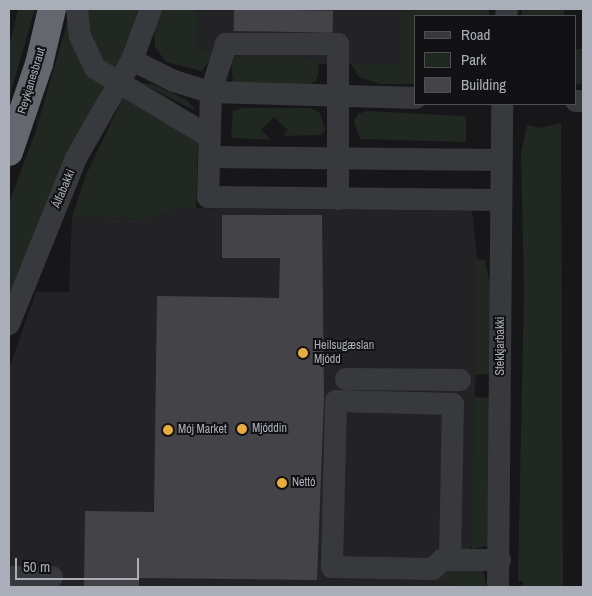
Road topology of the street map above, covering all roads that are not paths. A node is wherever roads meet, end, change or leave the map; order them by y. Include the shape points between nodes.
1 (52, 9) edge
2 (77, 9) edge
3 (151, 9) edge
4 (132, 60) junction
5 (120, 85) junction
6 (211, 92) junction
7 (338, 97) junction
8 (414, 98) edge
9 (502, 105) edge
10 (209, 147) junction
11 (9, 152) edge
12 (338, 158) junction
13 (501, 160) junction
14 (338, 198) junction
15 (501, 200) junction
16 (9, 324) edge
17 (346, 379) dead end
18 (460, 380) dead end
19 (450, 560) junction
20 (500, 560) junction
21 (9, 576) edge
22 (52, 577) dead end
23 (498, 587) edge

1 - 11 highway, Reykjanesbraut via 39,64
2 - 5 street via 86,53 95,68
3 - 4 street, Álfabakki
4 - 5 street, Álfabakki
4 - 6 street via 174,81
5 - 10 street
5 - 16 street, Álfabakki via 76,158
6 - 7 street
6 - 7 street via 226,44 338,44
6 - 10 street
7 - 8 street
7 - 12 street
9 - 13 street, Stekkjarbakki
10 - 12 street
10 - 14 street via 208,197
12 - 13 street
12 - 14 street
13 - 15 street, Stekkjarbakki
14 - 15 street
15 - 20 street, Stekkjarbakki
17 - 18 street
19 - 19 street via 442,560 433,569 332,567 336,401 453,404
19 - 20 street
20 - 23 street, Stekkjarbakki
21 - 22 street

